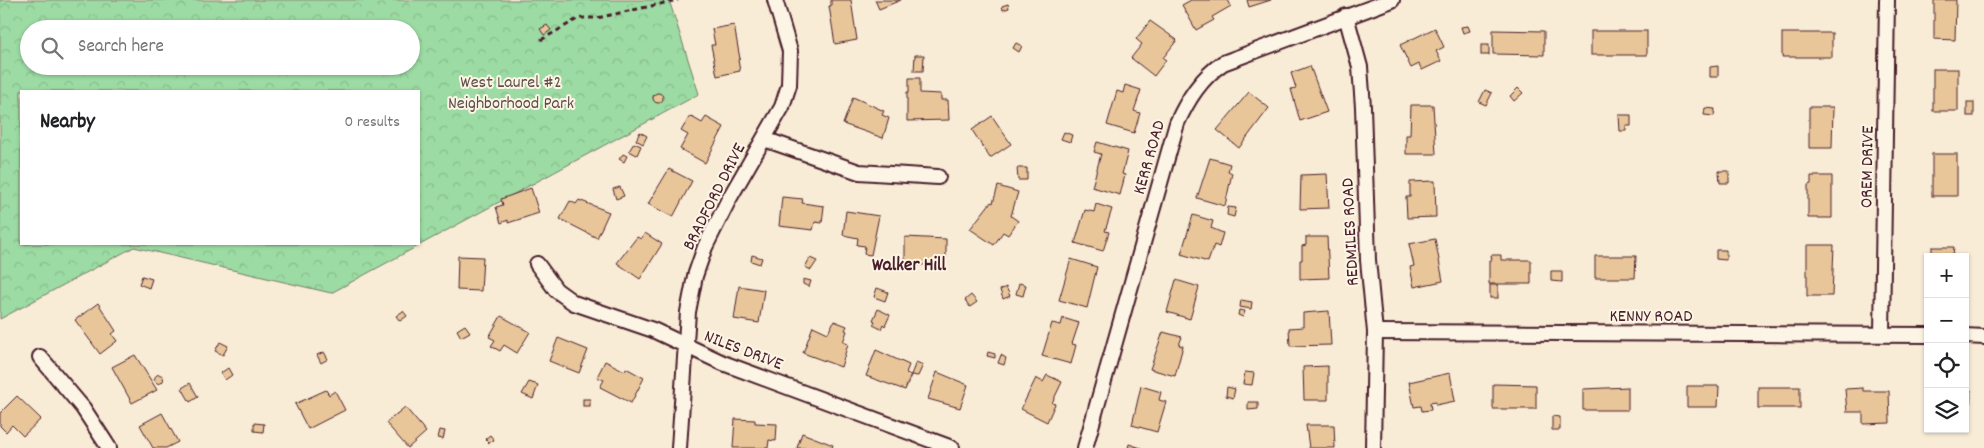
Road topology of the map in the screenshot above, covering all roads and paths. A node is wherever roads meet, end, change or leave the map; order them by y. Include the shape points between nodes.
1 (678, 0) edge
2 (775, 0) edge
3 (1392, 0) edge
4 (1887, 0) edge
5 (1346, 16) junction
6 (541, 40) dead end
7 (764, 139) junction
8 (938, 177) dead end
9 (537, 264) dead end
10 (1374, 332) junction
11 (1882, 334) junction
12 (1924, 335) edge
13 (1969, 336) edge
14 (1984, 337) edge
15 (687, 347) junction
16 (40, 357) dead end
17 (109, 448) edge
18 (679, 448) edge
19 (952, 448) edge
20 (1085, 448) edge
21 (1373, 448) edge

1 - 6 path via 597,18 579,18
2 - 7 street, BRADFORD DRIVE via 788,40 791,74 782,107
3 - 5 street, KERR ROAD
4 - 11 street, OREM DRIVE
5 - 10 street, REDMILES ROAD via 1360,67
5 - 20 street, KERR ROAD via 1223,63 1203,80 1186,103 1177,123
7 - 8 street via 859,172
7 - 15 street, BRADFORD DRIVE via 729,199 699,262 691,296
9 - 15 street, NILES DRIVE via 548,282 564,298 652,330
10 - 11 street, KENNY ROAD
10 - 21 street, REDMILES ROAD
11 - 12 street, KENNY ROAD
13 - 14 street
15 - 18 street, BRADFORD DRIVE
15 - 19 street, NILES DRIVE
16 - 17 street via 83,408

